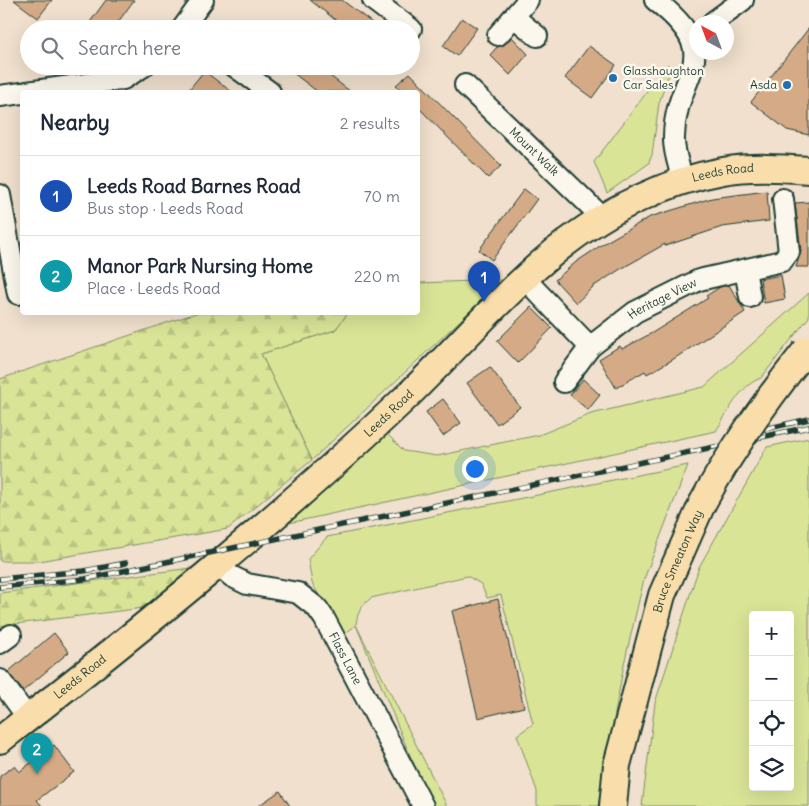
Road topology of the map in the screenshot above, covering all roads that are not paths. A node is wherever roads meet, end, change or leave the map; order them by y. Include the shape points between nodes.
1 (203, 0) edge
2 (373, 0) edge
3 (528, 0) edge
4 (655, 0) edge
5 (743, 0) edge
6 (723, 15) edge
7 (514, 16) junction
8 (189, 20) edge
9 (400, 20) edge
10 (689, 29) edge
11 (498, 35) dead end
12 (537, 36) dead end
13 (695, 60) edge
14 (129, 75) edge
15 (246, 75) edge
16 (465, 85) dead end
17 (41, 90) edge
18 (267, 90) edge
19 (20, 93) edge
20 (0, 96) edge
21 (809, 170) edge
22 (683, 182) junction
23 (0, 195) edge
24 (783, 199) dead end
25 (604, 218) junction
26 (745, 270) junction
27 (525, 279) junction
28 (20, 293) edge
29 (750, 297) dead end
30 (590, 347) junction
31 (807, 348) edge
32 (564, 382) dead end
33 (219, 565) junction
34 (0, 680) edge
35 (28, 718) junction
36 (0, 740) edge
37 (423, 806) edge
38 (613, 806) edge

1 - 8 street
2 - 9 street
3 - 7 street
4 - 10 street
5 - 6 street
7 - 11 street
7 - 12 street
13 - 22 street via 680,102 674,138
14 - 17 street
15 - 18 street
16 - 25 street, Mount Walk
19 - 20 street
21 - 22 main road, Leeds Road via 724,171
22 - 25 main road, Leeds Road via 639,198
23 - 28 street
24 - 26 street, Heritage View via 789,252 782,261
25 - 27 main road, Leeds Road via 571,240
26 - 29 street
26 - 30 street, Heritage View via 699,280 635,312
27 - 30 street
27 - 33 main road, Leeds Road via 402,402
30 - 32 street, Heritage View
31 - 38 main road, Bruce Smeaton Way, bridge via 742,434 702,504 662,595 617,765
33 - 35 main road, Leeds Road
33 - 37 street, Flass Lane via 247,584 298,593 317,608
34 - 35 street
35 - 36 main road, Leeds Road

